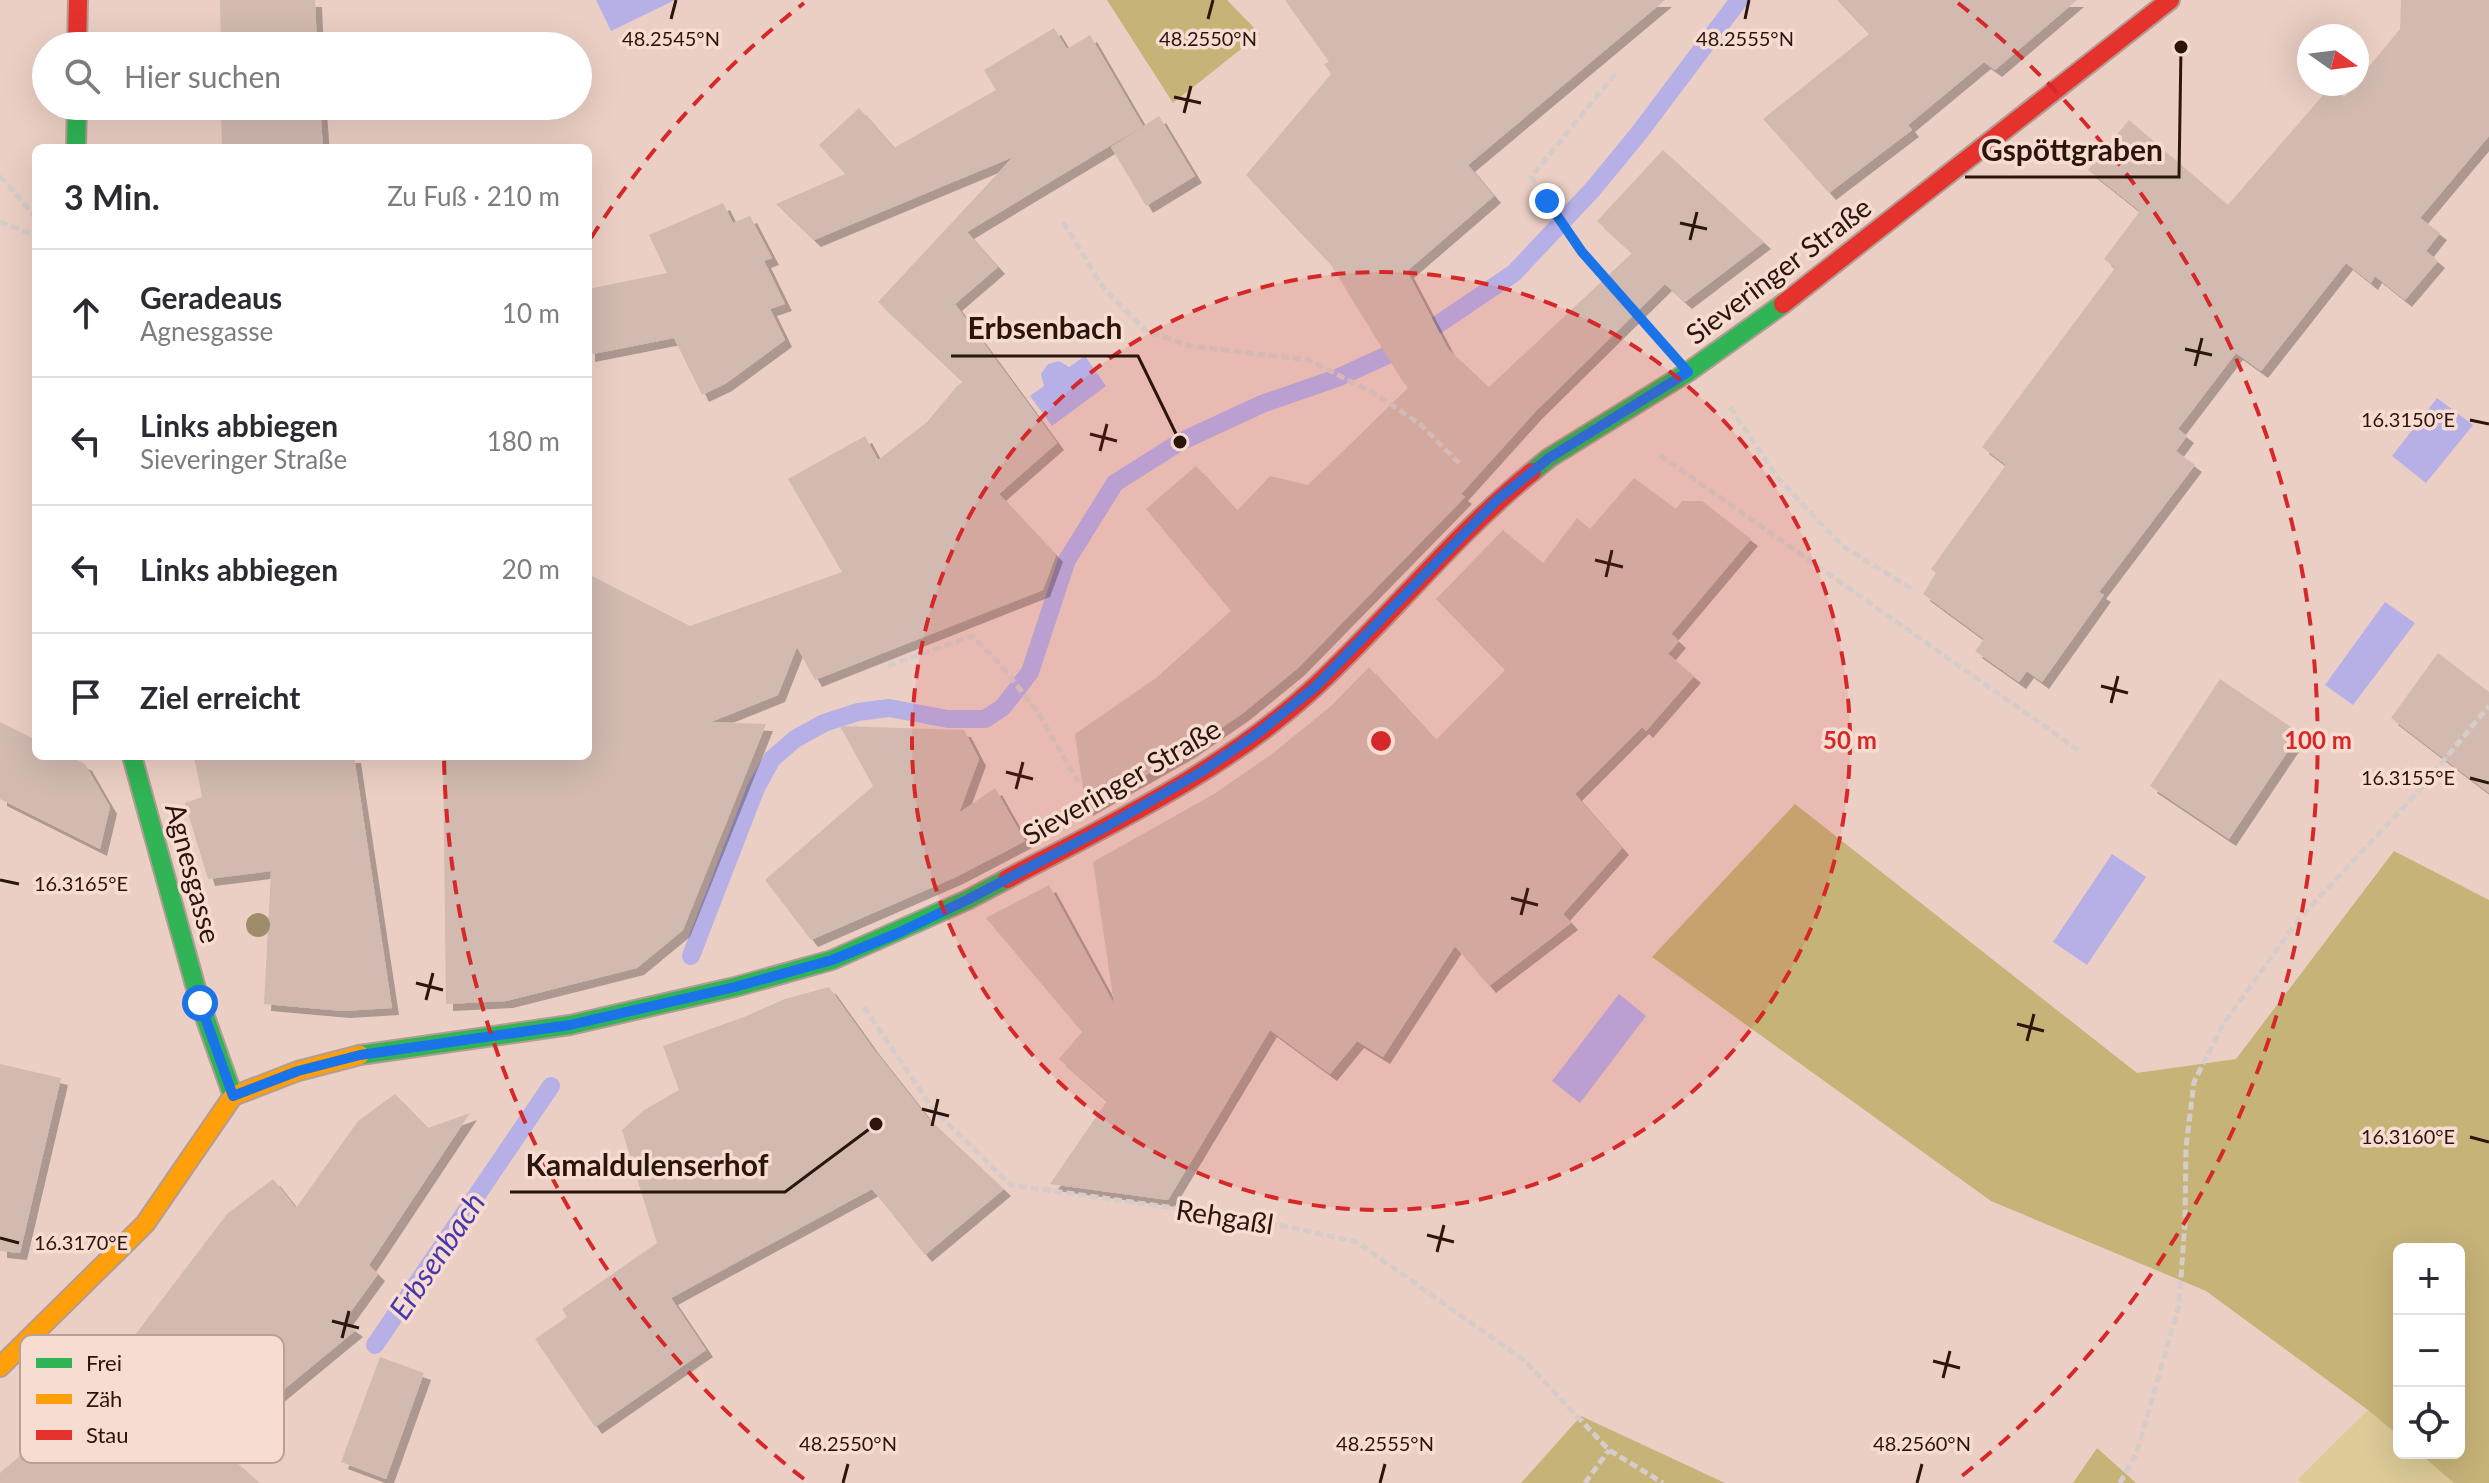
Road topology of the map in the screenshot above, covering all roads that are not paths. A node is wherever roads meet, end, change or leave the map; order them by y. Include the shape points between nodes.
1 (78, 0) edge
2 (2170, 0) edge
3 (77, 32) edge
4 (77, 120) edge
5 (76, 144) edge
6 (133, 760) edge
7 (233, 1096) junction
8 (32, 1335) edge
9 (20, 1347) edge
10 (0, 1367) edge

1 - 3 main road
2 - 7 main road, Sieveringer Straße via 1804,289 1688,372 1549,458 1497,500 1315,687 1258,733 1104,828 967,900 832,960 570,1025 360,1055
4 - 5 main road
6 - 7 main road, Agnesgasse via 200,1003
7 - 8 main road via 145,1224
9 - 10 main road

